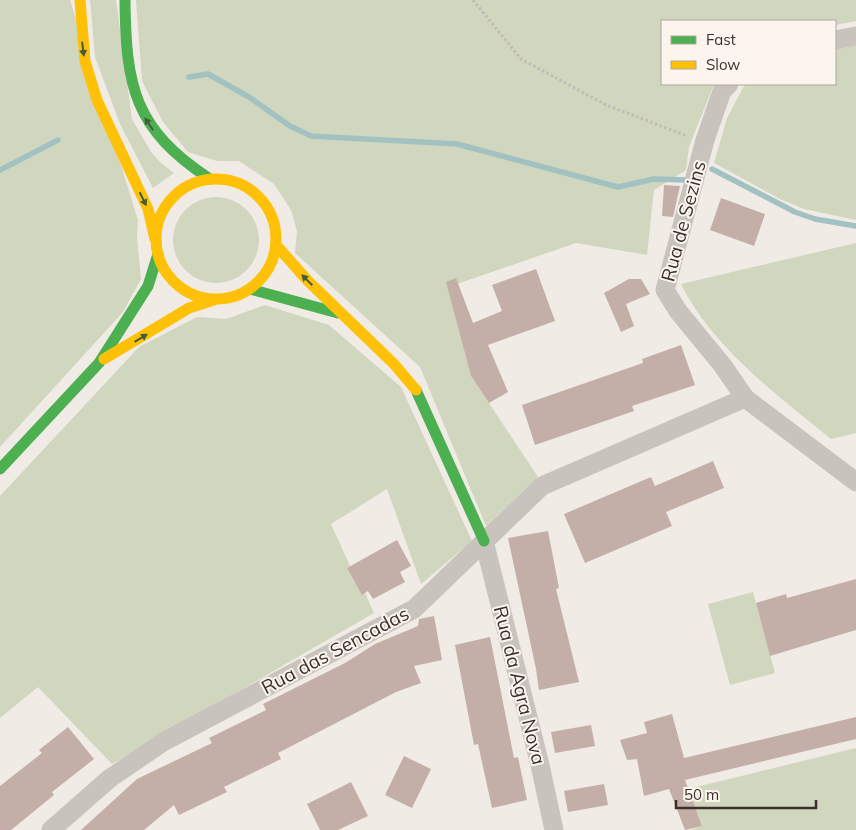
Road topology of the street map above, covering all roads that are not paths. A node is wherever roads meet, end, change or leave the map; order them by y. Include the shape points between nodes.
1 (80, 0) edge
2 (125, 0) edge
3 (856, 36) edge
4 (836, 40) edge
5 (728, 85) edge
6 (210, 179) junction
7 (156, 242) junction
8 (276, 246) junction
9 (158, 254) junction
10 (250, 289) junction
11 (217, 299) junction
12 (340, 313) junction
13 (99, 363) junction
14 (745, 398) junction
15 (0, 469) edge
16 (856, 482) edge
17 (484, 541) junction
18 (51, 830) edge
19 (554, 830) edge

1 -> 7 main road via 85,60 96,100 148,209
6 -> 2 main road via 184,165 162,144 143,115 131,83
3 - 4 street
5 - 14 street, Rua de Sezins via 722,92 705,140 665,290
6 - 7 main road via 192,184 165,207 158,224
6 - 8 main road via 241,184 255,193 268,208 275,226
7 - 9 main road
8 - 10 main road via 263,277
12 -> 8 main road
9 - 11 main road via 164,269 186,292 201,298
9 - 13 main road via 148,286
10 - 11 main road
10 - 12 main road
13 -> 11 main road via 189,308
12 - 17 main road via 411,383
13 - 15 main road
14 - 16 street
14 - 17 street, Rua das Sencadas via 542,486
17 - 18 street, Rua das Sencadas via 414,609 163,742 109,779
17 - 19 street, Rua da Agra Nova

